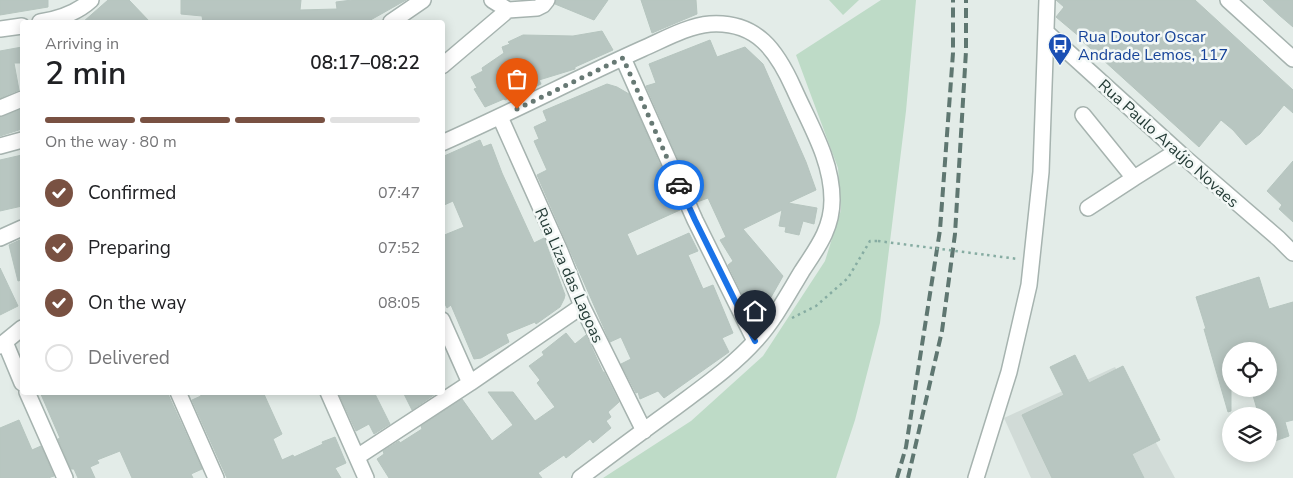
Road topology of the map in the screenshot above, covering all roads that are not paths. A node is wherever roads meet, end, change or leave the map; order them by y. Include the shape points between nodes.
1 (91, 0) edge
2 (423, 0) edge
3 (492, 0) edge
4 (547, 0) edge
5 (1047, 0) edge
6 (1228, 0) edge
7 (508, 10) junction
8 (49, 20) edge
9 (394, 20) edge
10 (20, 26) edge
11 (0, 30) edge
12 (1046, 32) junction
13 (623, 58) junction
14 (1293, 59) edge
15 (445, 63) edge
16 (20, 100) edge
17 (0, 108) edge
18 (1083, 115) dead end
19 (500, 117) junction
20 (20, 141) edge
21 (445, 142) edge
22 (0, 146) edge
23 (1177, 151) junction
24 (1134, 178) junction
25 (1088, 208) dead end
26 (20, 229) edge
27 (0, 238) edge
28 (1293, 253) edge
29 (582, 306) junction
30 (445, 327) edge
31 (20, 330) edge
32 (755, 341) junction
33 (2, 344) edge
34 (20, 379) edge
35 (470, 383) junction
36 (28, 395) edge
37 (179, 395) edge
38 (329, 395) edge
39 (644, 430) junction
40 (357, 457) junction
41 (65, 478) edge
42 (216, 478) edge
43 (366, 478) edge
44 (580, 478) edge
45 (976, 478) edge

1 - 8 street via 73,12
2 - 9 street
3 - 7 street
4 - 7 street via 537,8
5 - 12 street
6 - 14 street
7 - 15 street
10 - 11 street
12 - 23 street, Rua Paulo Araújo Novaes
12 - 45 street via 1033,261 1009,372
13 - 19 street
13 - 32 street via 695,220
13 - 32 street via 687,30 709,24 728,24 749,31 768,43 782,63 824,156 831,178 832,202 828,229 769,325
16 - 17 street
18 - 24 street
19 - 21 street
19 - 29 street, Rua Liza das Lagoas
20 - 22 street
23 - 24 street
23 - 28 street, Rua Paulo Araújo Novaes
24 - 25 street
26 - 27 street
29 - 35 street
29 - 39 street, Rua Liza das Lagoas
30 - 35 street
31 - 33 street
32 - 39 street via 737,360
33 - 34 street
35 - 40 street
36 - 41 street
37 - 42 street
38 - 40 street
39 - 44 street
40 - 43 street

